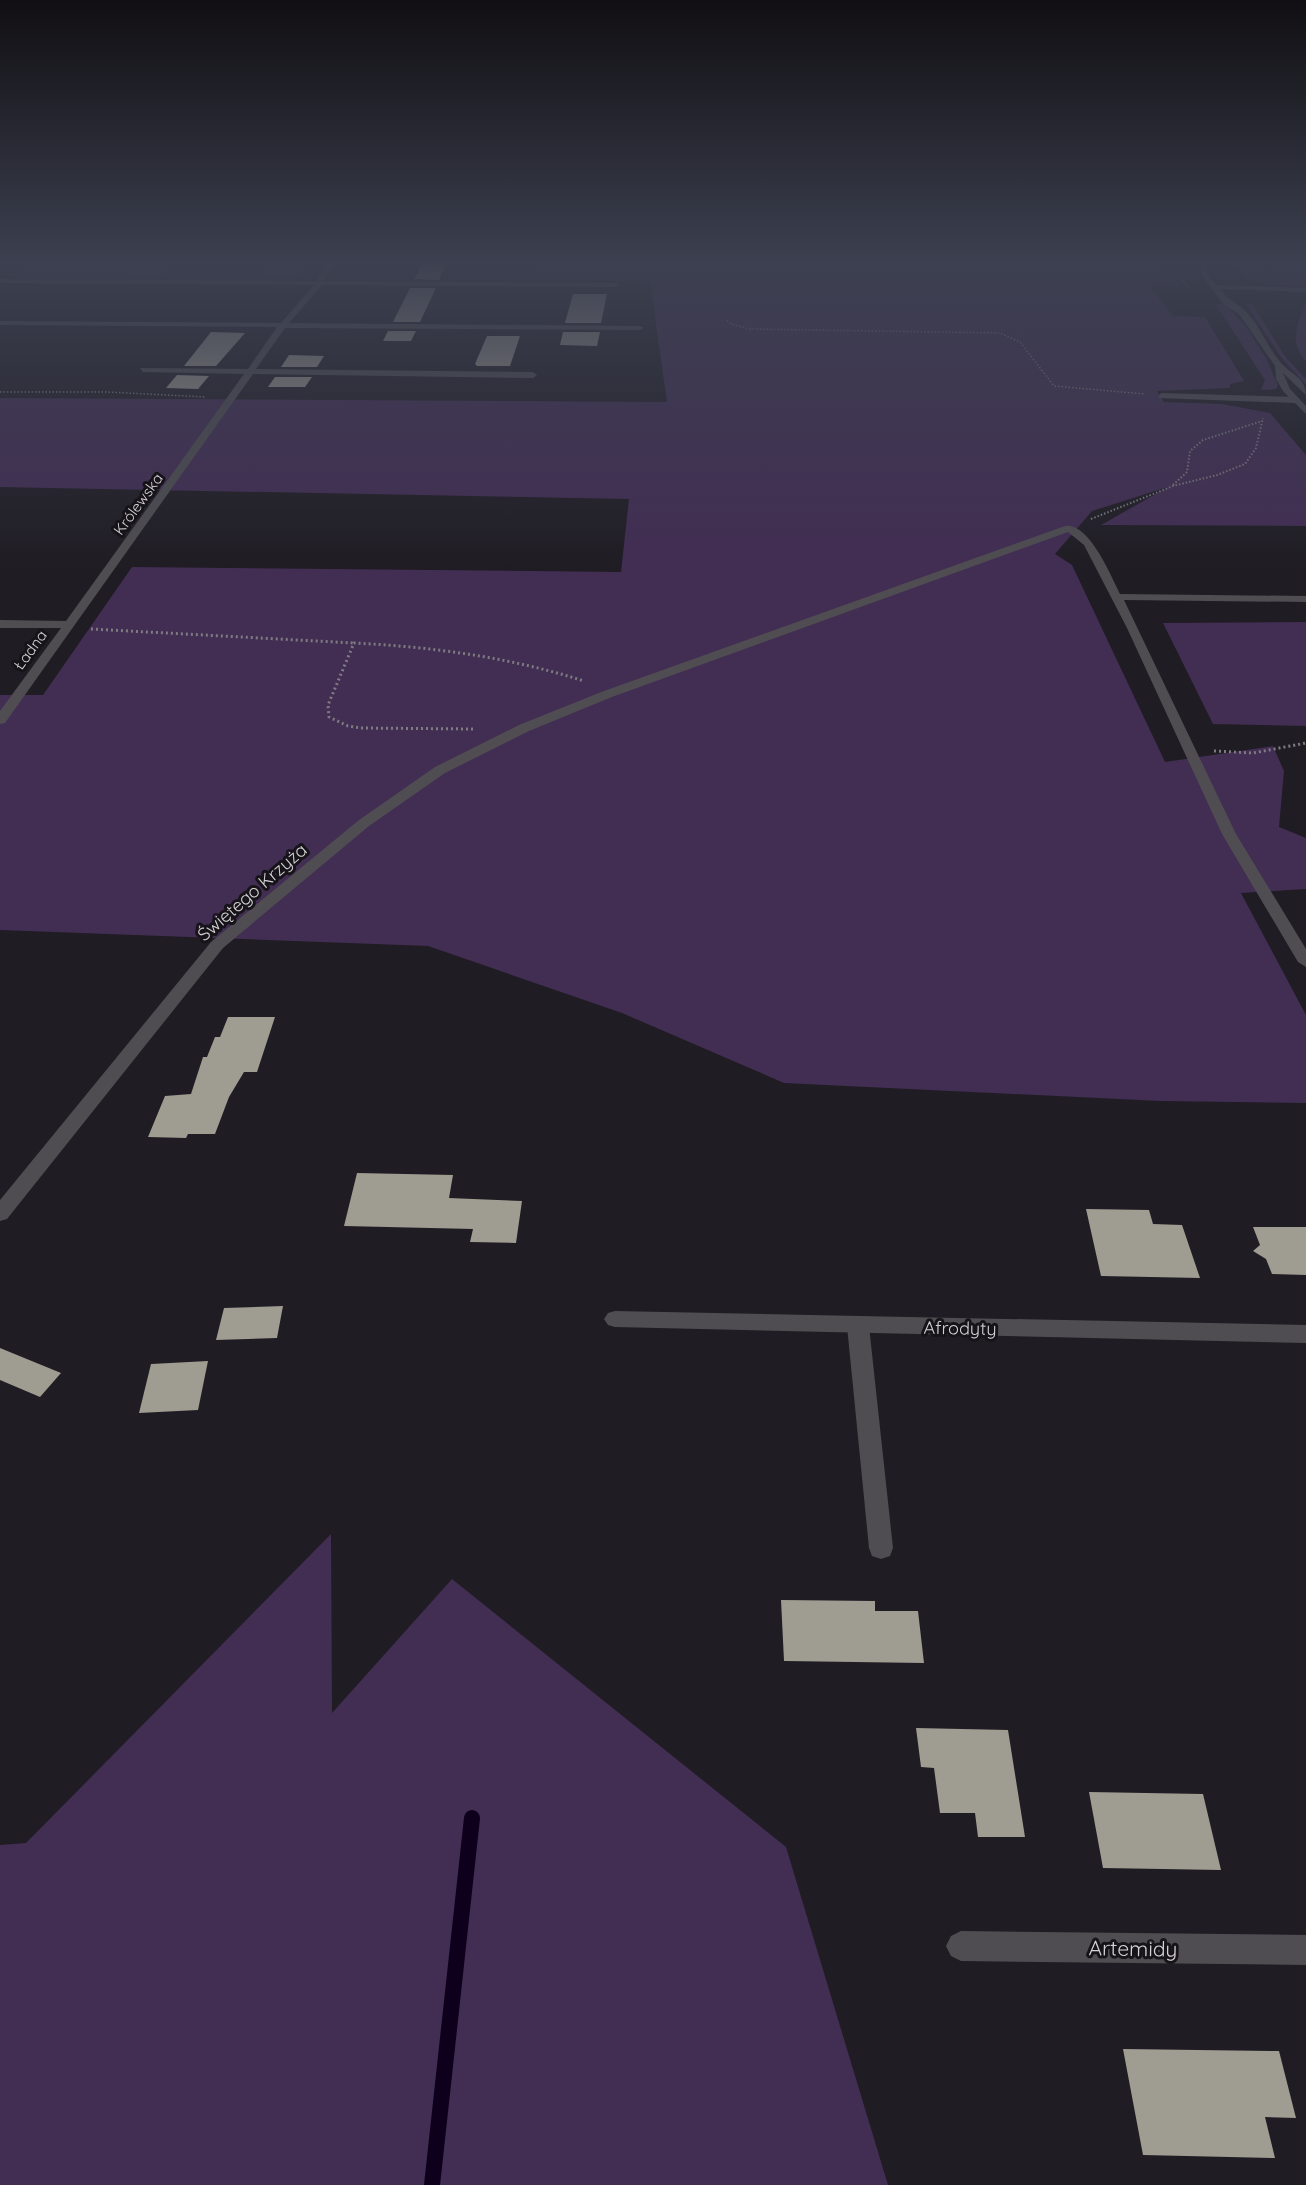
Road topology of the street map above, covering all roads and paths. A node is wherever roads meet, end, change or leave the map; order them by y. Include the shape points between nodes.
1 (254, 366) edge
2 (1039, 366) edge
3 (1279, 366) joint
4 (143, 370) dead end
5 (251, 371) junction
6 (533, 375) dead end
7 (0, 392) edge
8 (1306, 393) edge
9 (1161, 396) joint
10 (1292, 397) junction
11 (232, 398) junction
12 (1306, 400) edge
13 (1306, 411) edge
14 (1173, 486) junction
15 (1069, 528) junction
16 (1117, 597) junction
17 (1306, 598) edge
18 (0, 624) edge
19 (68, 625) junction
20 (354, 643) junction
21 (611, 693) junction
22 (0, 720) edge
23 (509, 736) junction
24 (1306, 743) edge
25 (1189, 749) junction
26 (1306, 962) edge
27 (0, 1214) edge
28 (615, 1319) dead end
29 (858, 1326) junction
30 (1306, 1334) edge
31 (881, 1548) dead end
32 (961, 1946) dead end
33 (1306, 1950) edge

1 - 5 street, Królewska
2 - 9 path via 1054,386
3 - 8 street via 1293,375
3 - 10 street via 1278,375
4 - 5 street
5 - 6 street
5 - 11 street, Królewska
7 - 11 path
8 - 10 street
9 - 10 street
10 - 12 street
10 - 13 street
11 - 19 street, Królewska
14 - 14 path via 1187,472 1190,451 1203,440 1262,421 1256,448 1245,464
14 - 15 path
15 - 16 street via 1088,543
15 - 21 street, Świętego Krzyża
16 - 17 street
16 - 25 street
18 - 19 street, Ładna
19 - 20 path
19 - 22 street, Ładna
20 - 21 path via 511,659 544,667
20 - 23 path via 327,705 329,717 336,722 361,728 478,729
21 - 23 street, Świętego Krzyża
23 - 27 street, Świętego Krzyża via 440,770 364,822 217,945
24 - 25 path via 1253,753
25 - 26 street via 1229,834
28 - 29 street, Afrodyty
29 - 30 street, Afrodyty
29 - 31 street
32 - 33 street, Artemidy

